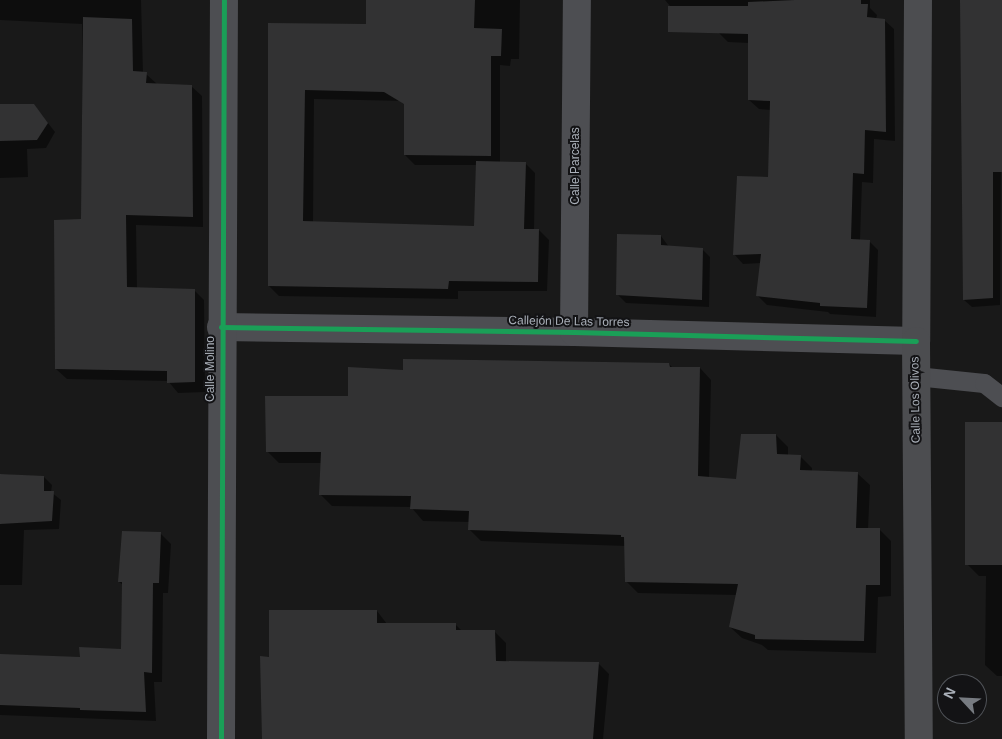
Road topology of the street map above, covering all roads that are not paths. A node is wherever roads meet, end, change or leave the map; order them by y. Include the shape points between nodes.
1 (224, 0) edge
2 (577, 0) edge
3 (918, 0) edge
4 (221, 327) junction
5 (574, 332) junction
6 (916, 340) junction
7 (916, 376) junction
8 (1002, 397) edge
9 (221, 739) edge
10 (919, 739) edge

1 - 4 street, Calle Molino
2 - 5 street, Calle Parcelas
3 - 6 main road, Calle Los Olivos
4 - 5 street, Callejón De Las Torres
4 - 9 street, Calle Molino
5 - 6 street, Callejón De Las Torres
6 - 7 main road, Calle Los Olivos
7 - 8 lane via 984,383
7 - 10 main road, Calle Los Olivos

